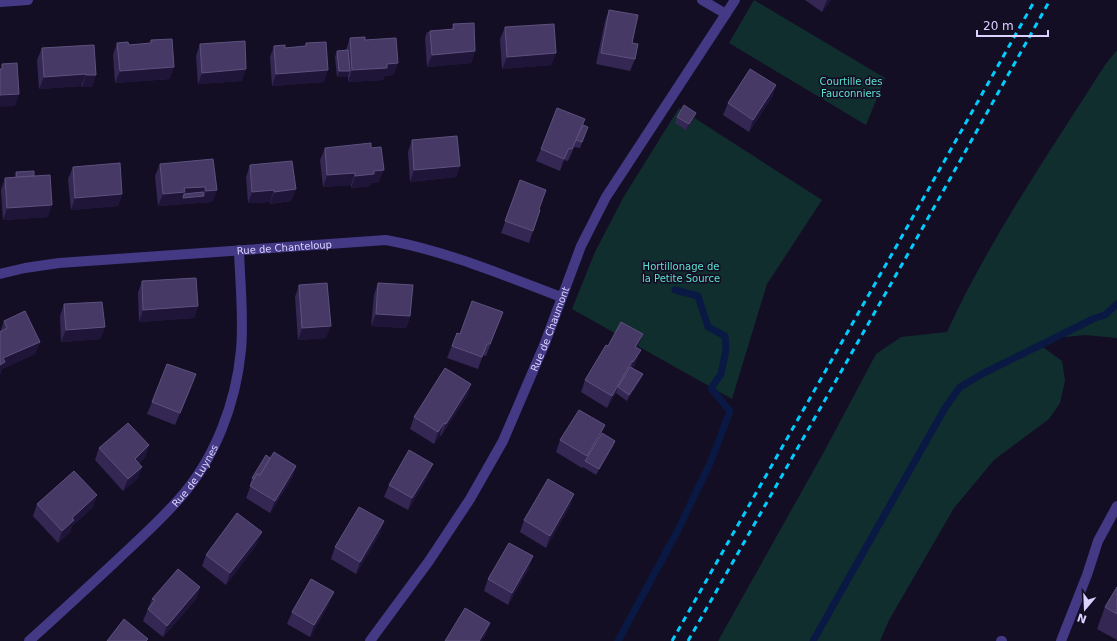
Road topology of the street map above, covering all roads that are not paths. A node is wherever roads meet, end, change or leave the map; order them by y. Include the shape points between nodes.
1 (28, 0) edge
2 (702, 0) edge
3 (735, 0) edge
4 (0, 2) edge
5 (726, 14) junction
6 (238, 250) junction
7 (0, 274) edge
8 (561, 297) junction
9 (1117, 506) edge
10 (29, 641) edge
11 (370, 641) edge
12 (1061, 641) edge

1 - 4 street
2 - 5 street
3 - 5 street, Rue de Chaumont
5 - 8 street, Rue de Chaumont via 606,196 581,246
6 - 7 street, Rue de Chanteloup via 59,263
6 - 8 street, Rue de Chanteloup via 386,240 414,245 453,257
6 - 10 street, Rue de Luynes via 242,313 241,350 235,389 224,424 208,458 180,499 150,530
8 - 11 street, Rue de Chaumont via 545,343 503,441 470,500
9 - 12 street via 1098,541

